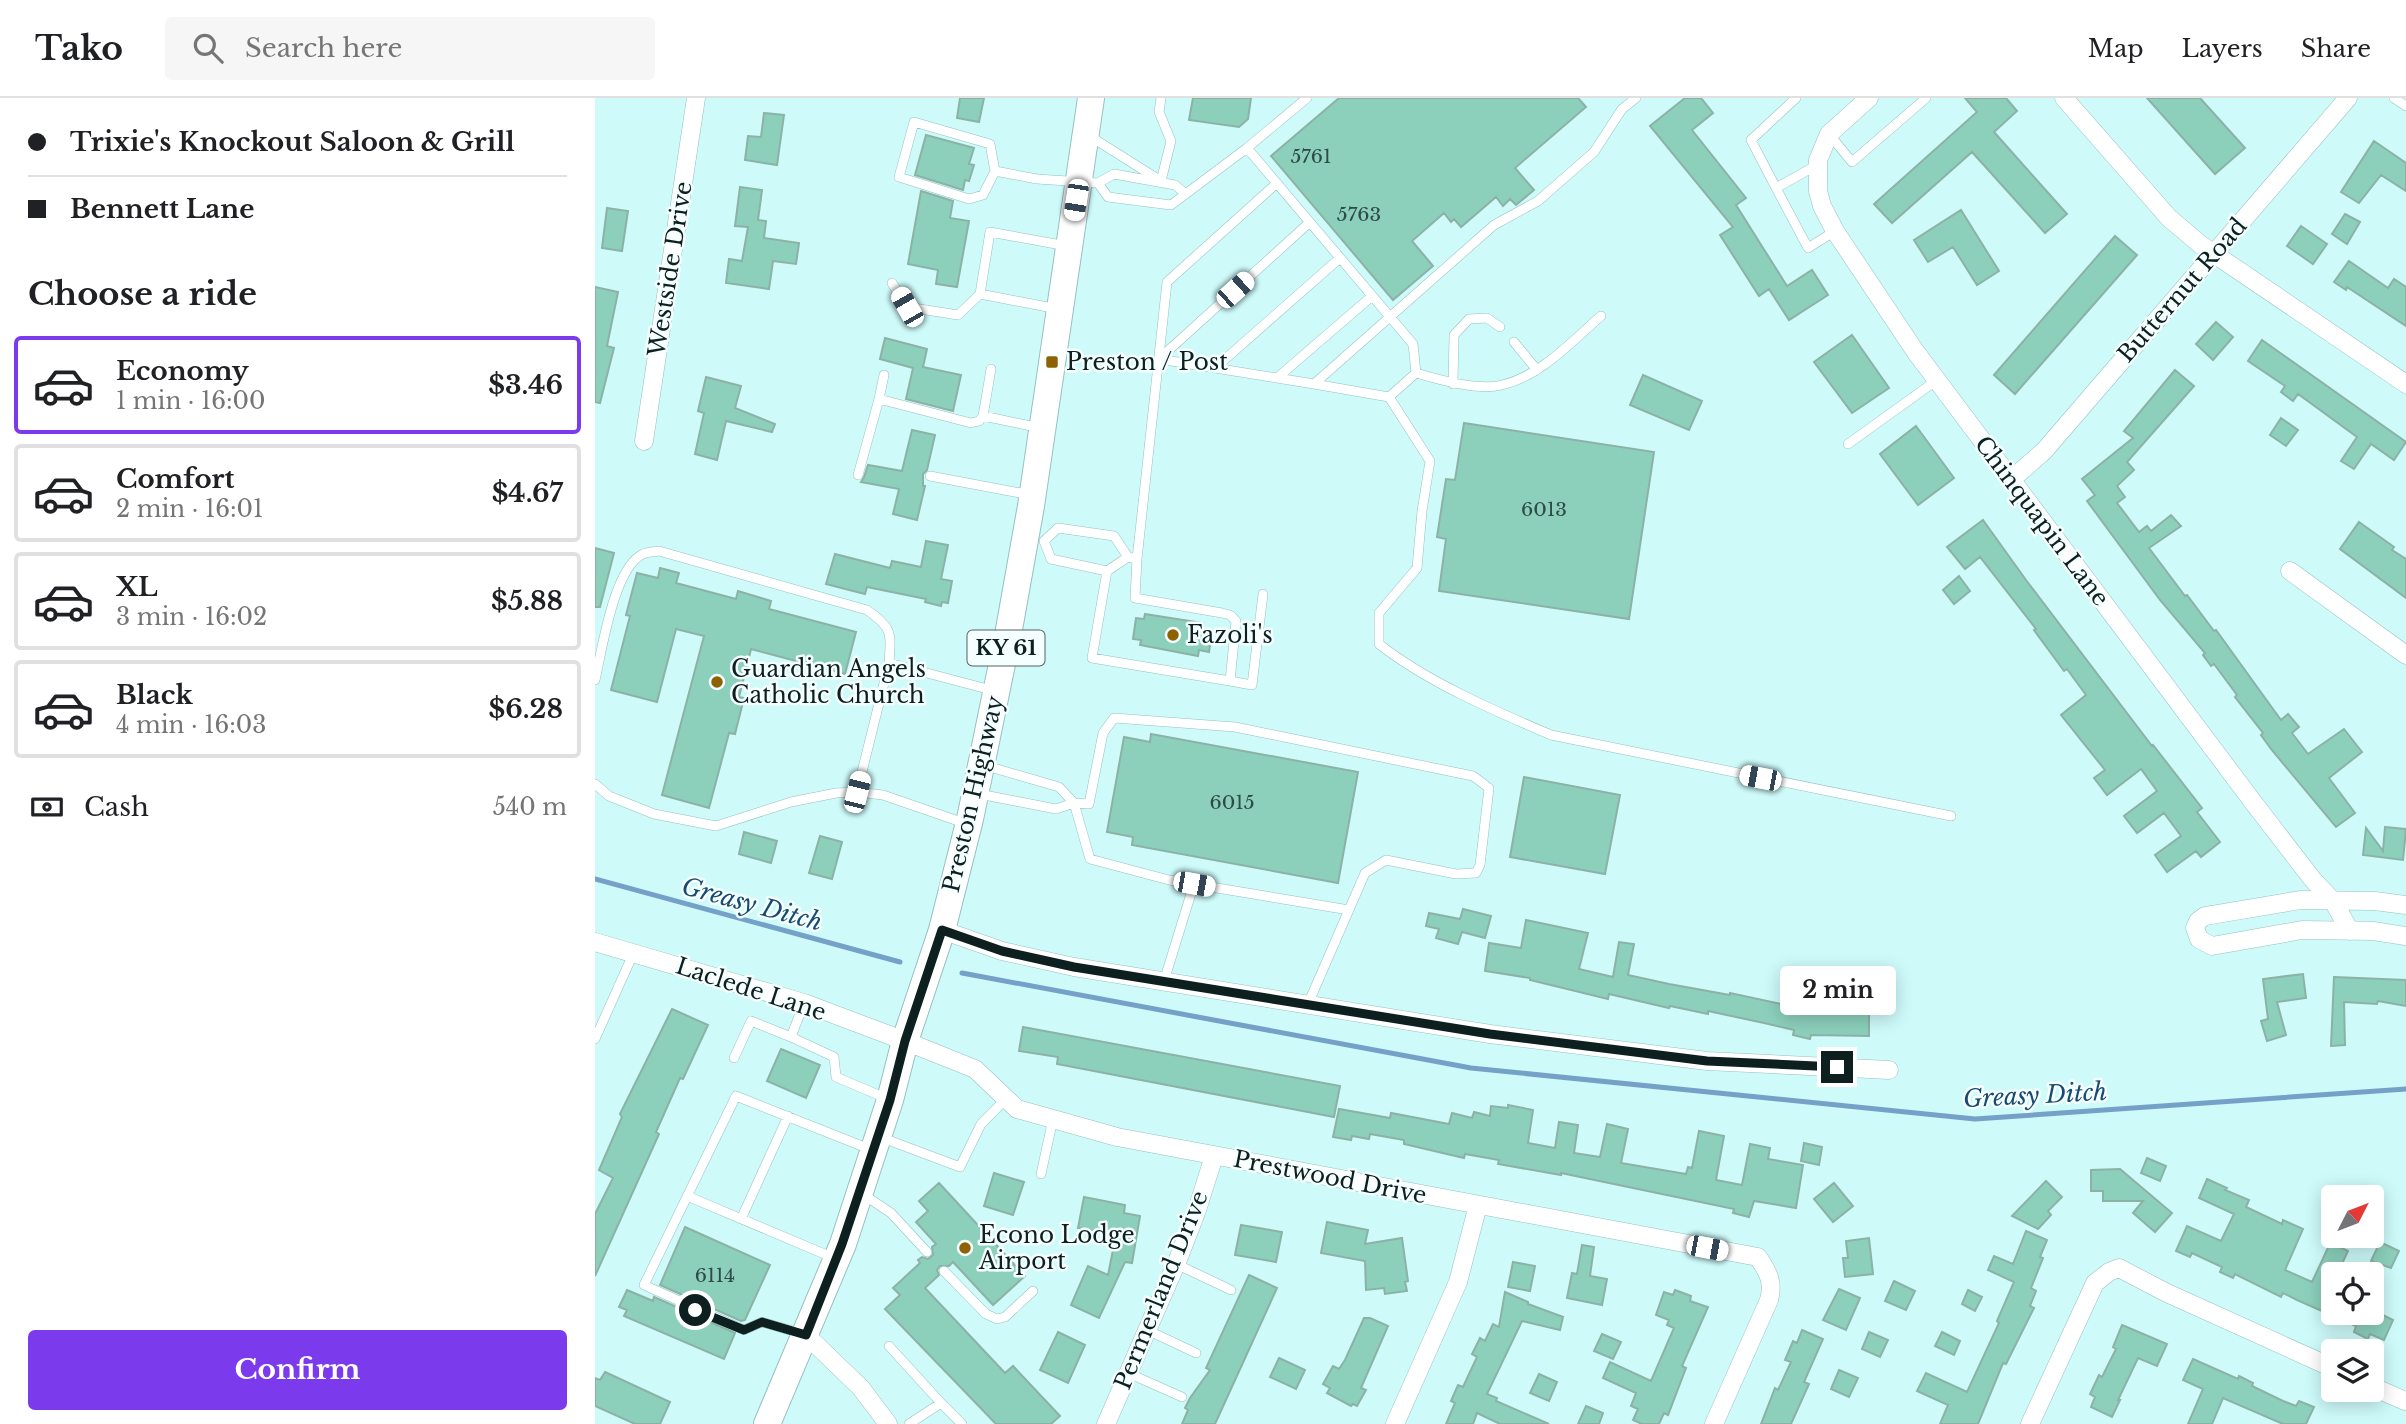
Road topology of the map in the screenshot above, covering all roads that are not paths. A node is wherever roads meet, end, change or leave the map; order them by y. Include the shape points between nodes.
1 (696, 98) edge
2 (1091, 98) edge
3 (1161, 98) edge
4 (1307, 98) edge
5 (1636, 98) edge
6 (1796, 98) edge
7 (1926, 98) edge
8 (2064, 98) edge
9 (2348, 98) edge
10 (2394, 98) edge
11 (1864, 99) edge
12 (2406, 106) edge
13 (1086, 134) junction
14 (1829, 134) junction
15 (1247, 148) junction
16 (1817, 165) junction
17 (995, 171) junction
18 (1161, 181) junction
19 (1089, 182) junction
20 (1277, 183) junction
21 (1776, 188) junction
22 (1186, 194) junction
23 (1310, 222) junction
24 (1835, 231) junction
25 (1069, 246) junction
26 (2213, 253) junction
27 (1340, 258) junction
28 (892, 283) dead end
29 (980, 294) junction
30 (1372, 296) junction
31 (1060, 309) junction
32 (1601, 316) dead end
33 (1390, 317) junction
34 (1500, 327) dead end
35 (1514, 342) dead end
36 (1159, 359) junction
37 (1215, 368) junction
38 (991, 369) dead end
39 (1537, 370) junction
40 (1416, 373) junction
41 (884, 375) dead end
42 (1276, 378) junction
43 (1937, 380) junction
44 (1314, 384) junction
45 (1453, 384) junction
46 (2406, 384) edge
47 (1389, 397) junction
48 (879, 399) junction
49 (983, 416) junction
50 (1042, 428) junction
51 (644, 441) dead end
52 (1848, 444) dead end
53 (857, 475) dead end
54 (930, 476) dead end
55 (2012, 479) junction
56 (1033, 495) junction
57 (1035, 539) junction
58 (1133, 558) junction
59 (1107, 570) junction
60 (2290, 571) dead end
61 (1263, 594) dead end
62 (2406, 655) edge
63 (889, 663) junction
64 (595, 680) edge
65 (1230, 681) junction
66 (996, 691) junction
67 (981, 765) junction
68 (595, 784) edge
69 (857, 792) junction
70 (975, 793) junction
71 (1074, 803) junction
72 (1951, 816) dead end
73 (968, 825) junction
74 (1194, 884) junction
75 (2333, 901) junction
76 (2406, 905) edge
77 (1349, 910) junction
78 (942, 930) junction
79 (2350, 931) junction
80 (2406, 936) edge
81 (595, 942) edge
82 (634, 952) junction
83 (1164, 981) junction
84 (804, 1003) junction
85 (1308, 1004) junction
86 (791, 1037) junction
87 (595, 1039) edge
88 (905, 1041) junction
89 (734, 1058) dead end
90 (1889, 1070) dead end
91 (1006, 1098) junction
92 (890, 1100) junction
93 (788, 1116) junction
94 (1053, 1119) junction
95 (876, 1143) junction
96 (1214, 1156) junction
97 (1041, 1174) dead end
98 (860, 1192) junction
99 (687, 1196) junction
100 (1478, 1205) junction
101 (741, 1219) junction
102 (927, 1252) dead end
103 (836, 1259) junction
104 (1176, 1264) junction
105 (944, 1270) dead end
106 (1231, 1290) dead end
107 (1033, 1291) dead end
108 (1147, 1330) junction
109 (806, 1335) junction
110 (889, 1346) dead end
111 (1196, 1353) dead end
112 (2321, 1363) edge
113 (1128, 1373) junction
114 (2384, 1392) edge
115 (1182, 1397) dead end
116 (2405, 1401) edge
117 (941, 1404) junction
118 (767, 1424) edge
119 (888, 1424) edge
120 (909, 1424) edge
121 (962, 1424) edge
122 (1106, 1424) edge
123 (1395, 1424) edge
124 (1714, 1424) edge
125 (2030, 1424) edge

1 - 51 street, Westside Drive
2 - 13 main road, Preston Highway / KY 61
3 - 18 lane via 1159,112 1171,141
4 - 15 lane
5 - 33 lane via 1622,109 1594,152 1538,201 1494,225
6 - 21 lane via 1751,140
7 - 14 lane via 1852,162
8 - 26 street via 2169,218
9 - 26 street, Butternut Road
10 - 12 lane
11 - 14 street, Chinquapin Lane
13 - 18 lane
13 - 19 main road, Preston Highway / KY 61
14 - 16 street, Chinquapin Lane
15 - 20 lane
15 - 22 lane
16 - 21 lane
16 - 24 street, Chinquapin Lane via 1822,206
17 - 17 lane via 983,195 969,199 899,177 914,122 990,144
17 - 19 lane
18 - 19 lane via 1114,174
18 - 22 lane
19 - 22 lane via 1108,197 1121,199 1171,205
19 - 25 main road, Preston Highway / KY 61
20 - 23 lane
20 - 36 lane via 1167,282
21 - 24 lane via 1808,248
23 - 27 lane
23 - 36 lane
24 - 43 street, Chinquapin Lane
25 - 29 lane via 991,232
25 - 31 main road, Preston Highway / KY 61
26 - 46 street
26 - 55 street, Butternut Road via 2044,451
27 - 30 lane
27 - 37 lane
28 - 29 lane via 907,307 958,315
29 - 31 lane
30 - 33 lane
30 - 42 lane
31 - 50 main road, Preston Highway / KY 61
32 - 39 lane
33 - 40 lane via 1413,344
33 - 44 lane
34 - 45 lane via 1487,318 1469,319 1454,335
35 - 39 lane
36 - 37 lane
36 - 58 lane
37 - 42 lane
38 - 49 lane
39 - 45 lane via 1502,386
40 - 45 lane
40 - 47 lane
41 - 48 lane
42 - 44 lane
43 - 52 lane
43 - 55 street, Chinquapin Lane
44 - 47 lane
47 - 72 lane via 1430,461 1417,568 1379,614 1379,644 1403,663 1551,735
48 - 49 lane via 971,423
48 - 53 lane
49 - 50 lane
50 - 56 main road, Preston Highway / KY 61
54 - 56 lane
55 - 75 street, Chinquapin Lane via 2253,802
56 - 57 main road, Preston Highway / KY 61
57 - 58 lane via 1058,528 1114,537
57 - 59 lane via 1051,559
57 - 66 main road, Preston Highway / KY 61
58 - 59 lane
58 - 65 lane via 1135,598 1222,612 1236,621
59 - 65 lane via 1092,658
60 - 62 street
61 - 65 lane via 1252,685
63 - 64 lane via 891,638 885,622 867,610 659,551 642,554 619,581
63 - 66 lane
63 - 69 lane
66 - 67 main road, Preston Highway / KY 61
67 - 70 main road, Preston Highway / KY 61
67 - 71 lane via 1059,788
68 - 69 lane via 609,796 654,814 716,826 791,802
69 - 73 lane via 883,795
70 - 71 lane via 1056,809
70 - 73 main road, Preston Highway / KY 61
71 - 74 lane via 1090,859
71 - 77 lane via 1089,804 1103,733 1114,718 1235,727 1473,776 1489,788 1476,873 1456,874 1386,860 1365,873
73 - 78 main road, Preston Highway / KY 61
74 - 77 lane
74 - 83 lane
75 - 76 street
75 - 79 street, Chinquapin Lane
75 - 79 street via 2300,900 2229,911 2205,916 2195,928 2199,939 2211,946 2302,930
77 - 85 lane
78 - 83 street via 1074,967
78 - 88 main road, Preston Highway / KY 61
79 - 80 street
81 - 82 street, Laclede Lane
82 - 84 street, Laclede Lane
82 - 87 lane
83 - 85 street
84 - 86 lane
84 - 88 street, Laclede Lane
85 - 90 street via 1630,1053
86 - 89 lane via 751,1021
86 - 92 lane via 834,1057 836,1077
88 - 91 street, Prestwood Drive via 975,1069
88 - 92 main road, Preston Highway / KY 61
91 - 94 street, Prestwood Drive via 1017,1110
91 - 95 lane via 981,1124 960,1167
92 - 95 main road, Preston Highway / KY 61
93 - 95 lane
93 - 99 lane via 736,1096
93 - 101 lane
94 - 96 street, Prestwood Drive
94 - 97 lane
95 - 98 main road, Preston Highway / KY 61
96 - 100 street, Prestwood Drive
96 - 104 street, Permerland Drive
98 - 102 lane via 891,1213
98 - 103 main road, Preston Highway / KY 61
99 - 101 lane
99 - 109 lane via 644,1285 744,1330 762,1322
100 - 123 street via 1458,1282
100 - 124 street, Prestwood Drive via 1758,1257 1772,1289
101 - 103 lane
103 - 109 main road, Preston Highway / KY 61
104 - 106 lane
104 - 108 street, Permerland Drive
105 - 107 lane via 986,1314 997,1319
108 - 111 lane
108 - 113 street, Permerland Drive
109 - 118 main road, Preston Highway / KY 61
109 - 119 street via 861,1388
110 - 117 lane
112 - 125 street via 2119,1268 2095,1283
113 - 115 lane
113 - 122 street, Permerland Drive
114 - 116 street
117 - 120 lane
117 - 121 lane

